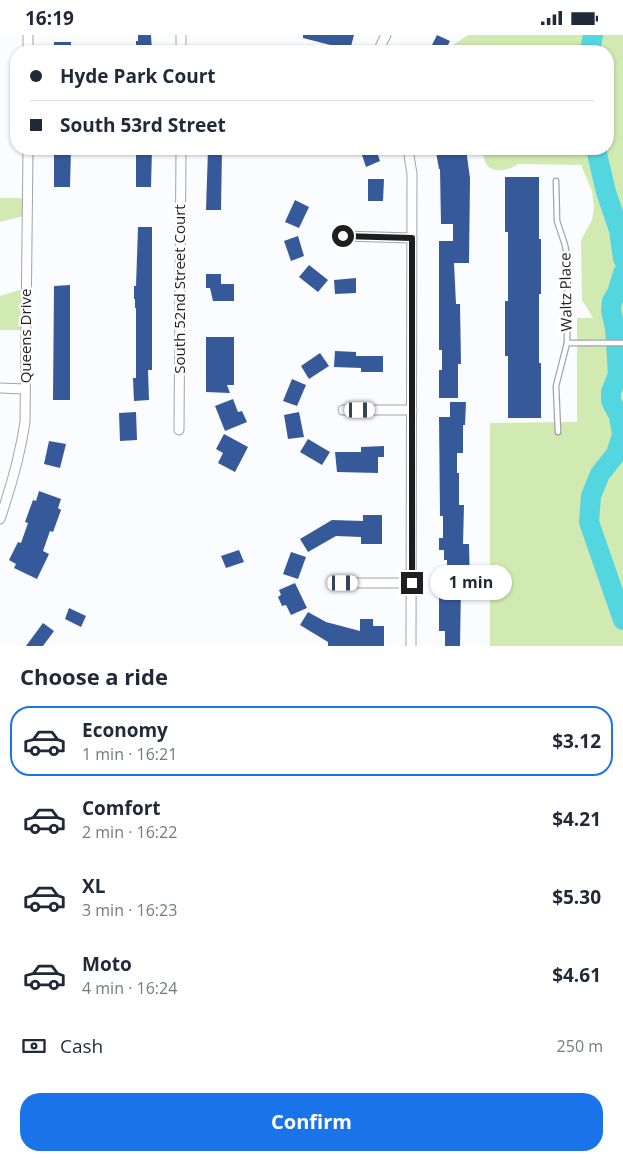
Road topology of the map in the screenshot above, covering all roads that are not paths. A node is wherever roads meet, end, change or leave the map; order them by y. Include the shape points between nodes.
1 (28, 155) edge
2 (180, 155) edge
3 (409, 155) edge
4 (556, 181) dead end
5 (343, 236) dead end
6 (412, 238) junction
7 (567, 343) junction
8 (623, 343) edge
9 (0, 388) edge
10 (26, 389) junction
11 (343, 410) dead end
12 (412, 410) junction
13 (178, 430) dead end
14 (558, 432) dead end
15 (0, 519) edge
16 (343, 583) dead end
17 (412, 583) junction
18 (411, 646) edge

1 - 10 street, Queens Drive
2 - 13 street, South 52nd Street Court
3 - 6 street
4 - 7 lane, Waltz Place via 557,221 567,255
5 - 6 street
6 - 12 street
7 - 8 lane, Waltz Place
7 - 14 lane, Waltz Place via 556,386
9 - 10 street
10 - 15 street, Queens Drive via 20,455
11 - 12 street
12 - 17 street
16 - 17 street
17 - 18 street

